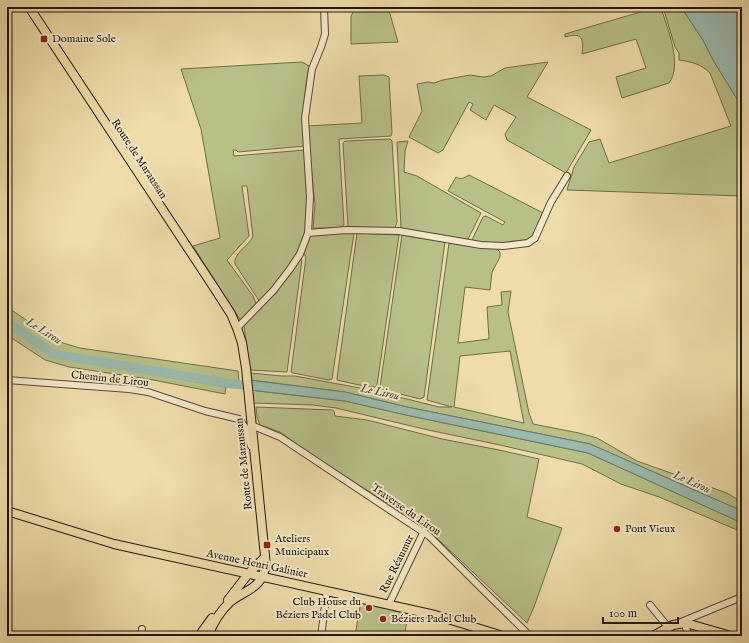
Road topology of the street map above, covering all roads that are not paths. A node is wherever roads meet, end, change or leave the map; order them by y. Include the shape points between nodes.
1 (26, 7) edge
2 (29, 7) edge
3 (324, 7) edge
4 (567, 176) dead end
5 (172, 226) junction
6 (308, 233) junction
7 (236, 326) junction
8 (7, 380) edge
9 (251, 425) junction
10 (255, 456) junction
11 (7, 511) edge
12 (424, 531) junction
13 (265, 557) junction
14 (249, 573) junction
15 (262, 576) junction
16 (327, 590) junction
17 (742, 598) edge
18 (389, 604) junction
19 (650, 605) dead end
20 (705, 613) junction
21 (699, 626) junction
22 (668, 627) junction
23 (142, 629) dead end
24 (685, 629) edge
25 (141, 636) edge
26 (199, 636) edge
27 (208, 636) edge
28 (321, 636) edge
29 (503, 636) edge
30 (530, 636) edge
31 (653, 636) edge
32 (663, 636) edge
33 (715, 636) edge
34 (731, 636) edge

1 - 5 main road, Route de Maraussan
2 - 5 main road, Route de Maraussan
3 - 6 street via 324,34 312,69 305,118 310,197
4 - 6 street via 551,202 535,238 528,243 481,245 399,231 346,230
5 - 7 main road, Route de Maraussan
6 - 7 street via 300,254 290,269 273,290
7 - 9 main road, Route de Maraussan via 242,343
8 - 10 street, Chemin de Lirou via 148,392 230,416 239,419 245,427
9 - 10 main road, Route de Maraussan
9 - 12 street, Traverse du Lirou via 280,437
10 - 13 main road, Route de Maraussan
11 - 14 main road, Avenue Henri Galinier via 114,544
12 - 18 street, Rue Réaumur
12 - 30 street, Traverse du Lirou
13 - 14 main road
13 - 15 main road, Route de Maraussan
14 - 15 main road, Avenue Henri Galinier
14 - 26 main road
15 - 16 main road, Avenue Henri Galinier
15 - 27 main road via 252,588 223,608
16 - 18 main road, Avenue Henri Galinier
16 - 28 street
17 - 20 street
18 - 29 main road, Avenue Henri Galinier
19 - 22 street
20 - 21 street via 698,620
20 - 24 street
21 - 24 main road via 686,623
21 - 34 main road
22 - 24 main road
22 - 31 main road
23 - 25 street
24 - 32 main road via 676,629
24 - 33 main road

